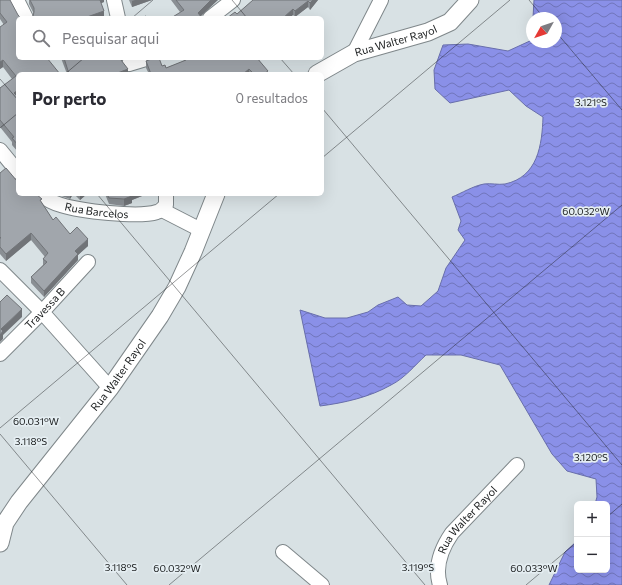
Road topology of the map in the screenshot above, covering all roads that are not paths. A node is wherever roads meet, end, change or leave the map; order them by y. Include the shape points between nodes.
1 (17, 0) edge
2 (114, 0) edge
3 (233, 0) edge
4 (381, 0) edge
5 (470, 0) edge
6 (25, 16) edge
7 (118, 16) edge
8 (213, 16) edge
9 (354, 53) junction
10 (144, 60) edge
11 (130, 65) edge
12 (321, 72) edge
13 (0, 150) edge
14 (16, 170) edge
15 (42, 196) edge
16 (166, 196) edge
17 (215, 196) edge
18 (159, 212) junction
19 (201, 230) junction
20 (88, 262) dead end
21 (0, 270) edge
22 (42, 312) junction
23 (0, 354) edge
24 (110, 388) junction
25 (517, 465) dead end
26 (0, 543) edge
27 (283, 552) dead end
28 (322, 585) edge
29 (440, 585) edge

1 - 6 street
2 - 7 street
3 - 8 street
4 - 9 street
5 - 9 street, Rua Walter Rayol via 450,22 428,32
9 - 12 street, Rua Walter Rayol
10 - 11 street
13 - 14 street
15 - 18 street, Rua Barcelos via 62,206 86,210 127,214
16 - 18 street via 166,205
17 - 19 street, Rua Walter Rayol
18 - 19 street
19 - 24 street, Rua Walter Rayol via 177,287
20 - 22 street, Travessa B
21 - 22 street
22 - 23 street, Travessa B
22 - 24 street
24 - 26 street, Rua Walter Rayol via 19,502 5,523
25 - 29 street, Rua Walter Rayol via 445,543 438,565
27 - 28 street

